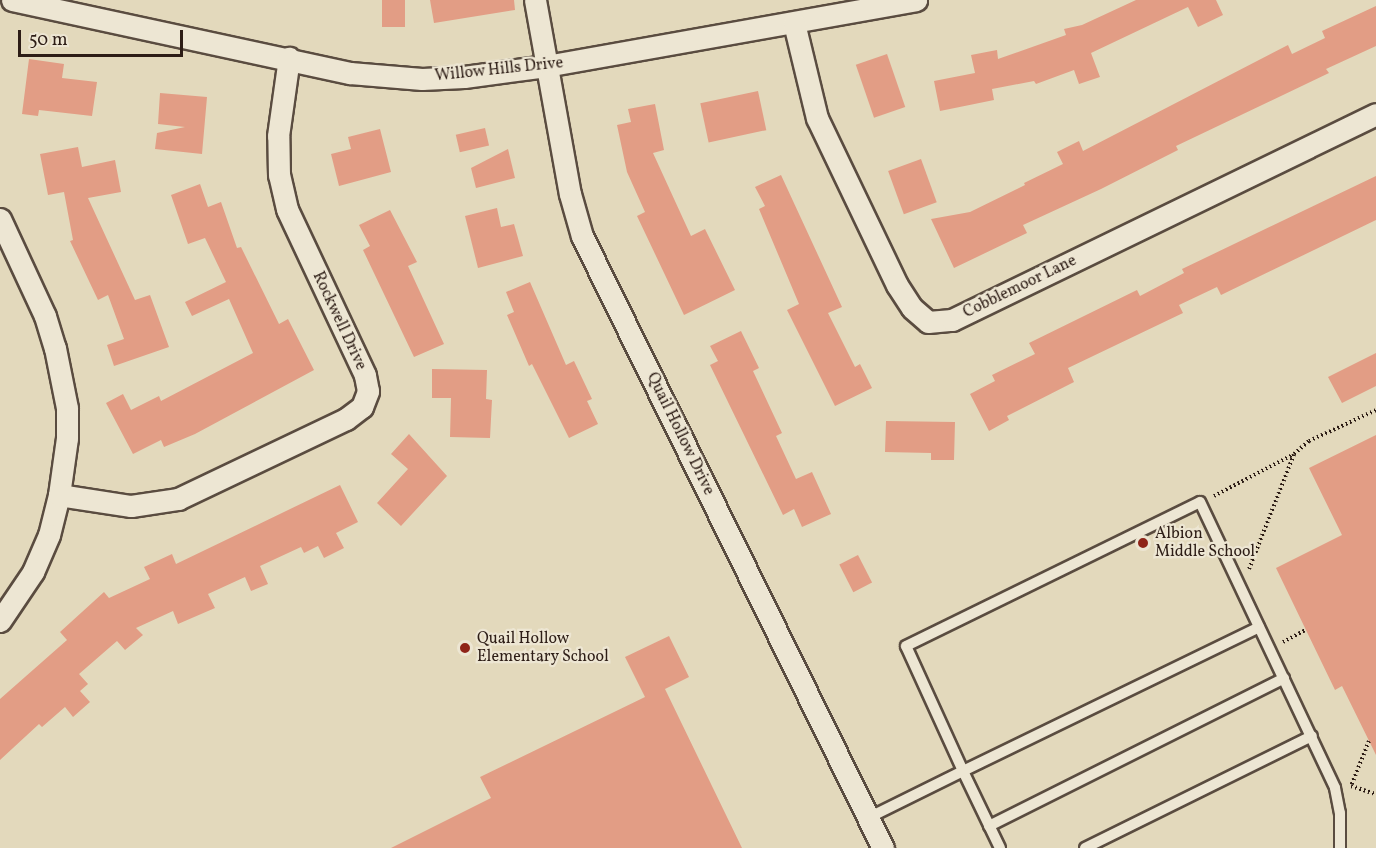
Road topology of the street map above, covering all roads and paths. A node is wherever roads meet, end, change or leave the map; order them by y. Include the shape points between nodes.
1 (12, 0) edge
2 (535, 0) edge
3 (916, 0) edge
4 (795, 23) junction
5 (289, 58) junction
6 (546, 66) junction
7 (1376, 114) edge
8 (0, 219) edge
9 (1376, 410) edge
10 (1294, 454) junction
11 (60, 495) junction
12 (1211, 498) dead end
13 (1248, 573) dead end
14 (0, 621) edge
15 (1259, 627) junction
16 (1306, 630) dead end
17 (1283, 642) dead end
18 (1284, 678) junction
19 (1312, 736) junction
20 (1369, 741) dead end
21 (963, 771) junction
22 (1376, 794) edge
23 (868, 818) junction
24 (989, 826) junction
25 (883, 848) edge
26 (1000, 848) edge
27 (1085, 848) edge
28 (1340, 848) edge

1 - 5 street, Willow Hills Drive
2 - 6 street, Quail Hollow Drive
3 - 4 street, Willow Hills Drive
4 - 6 street, Willow Hills Drive
4 - 7 street, Cobblemoor Lane via 817,118 897,285 912,308 928,322 952,321
5 - 6 street, Willow Hills Drive via 350,73 422,78 464,77
5 - 11 street, Rockwell Drive via 278,136 279,175 297,234 365,375 368,391 362,407 346,419 178,499 131,506
6 - 23 street, Quail Hollow Drive via 570,194 586,247
8 - 11 street via 45,316 62,378 67,438
9 - 10 path via 1309,441
10 - 12 path
10 - 13 path
11 - 14 street via 33,572
15 - 18 lane
15 - 21 lane
15 - 21 lane via 1200,502 906,646
16 - 17 path
18 - 19 lane
18 - 24 lane
19 - 27 lane
19 - 28 lane via 1335,788
20 - 22 path via 1351,786
21 - 23 lane
21 - 24 lane
23 - 25 street, Quail Hollow Drive
24 - 26 lane

